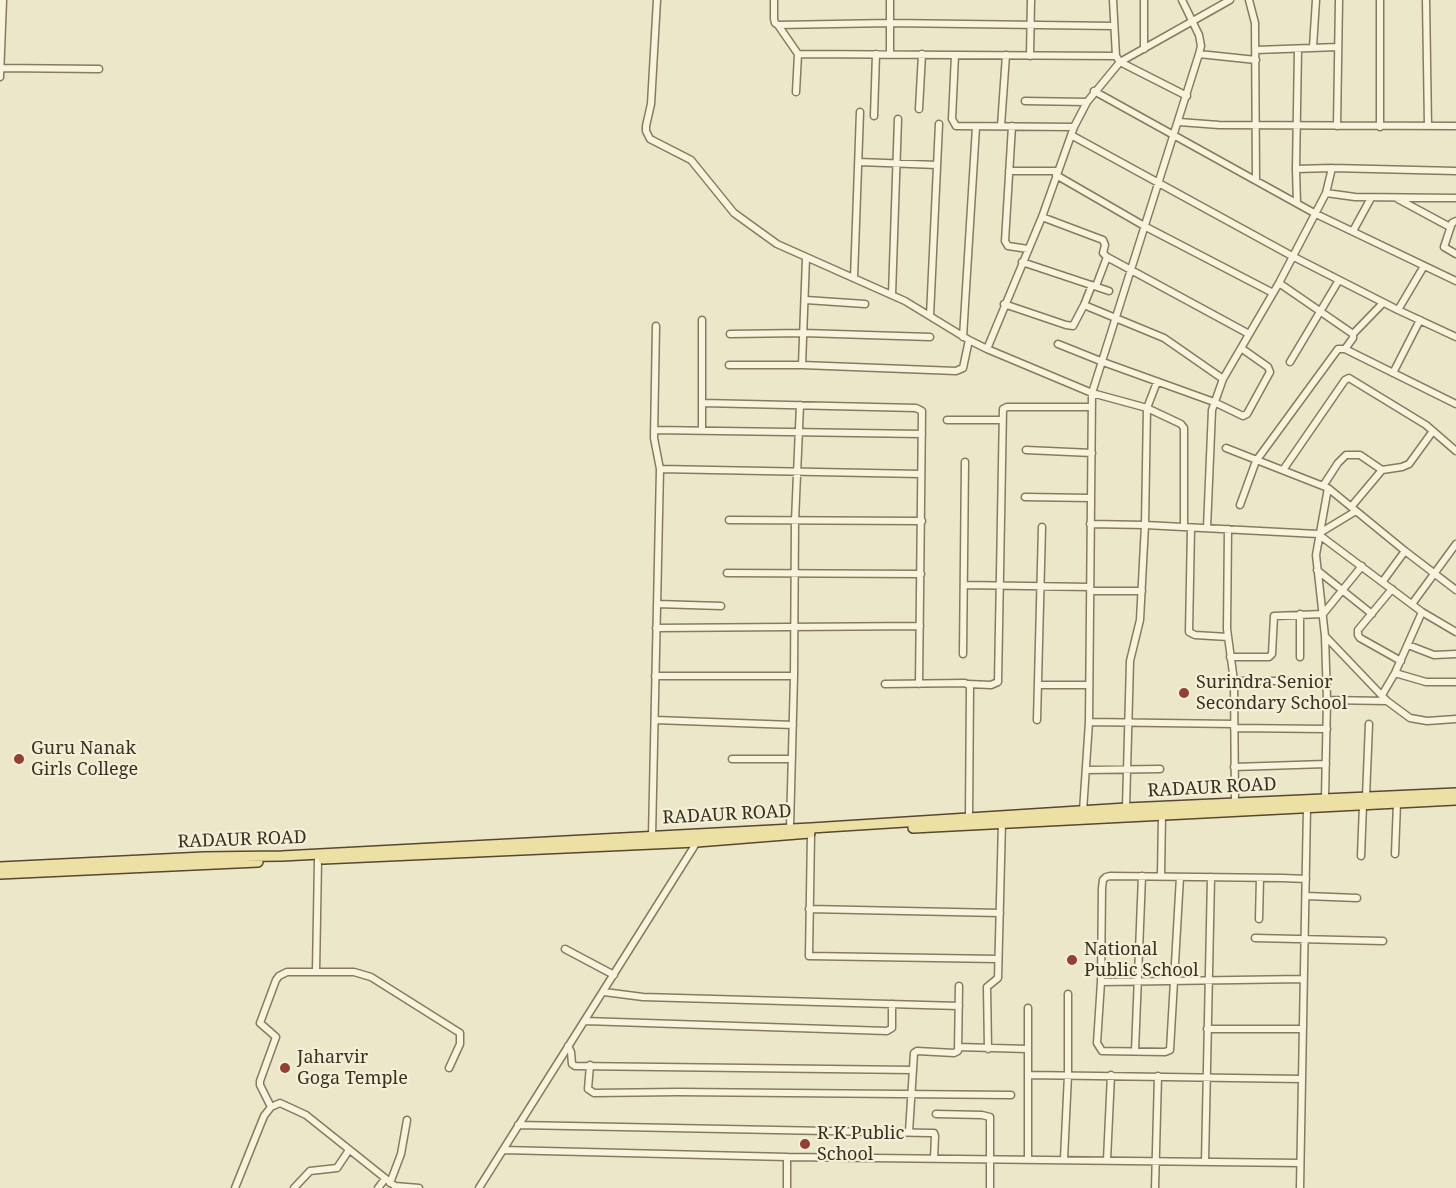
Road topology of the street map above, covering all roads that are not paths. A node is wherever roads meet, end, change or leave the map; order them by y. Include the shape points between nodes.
1 (3, 0) edge
2 (657, 0) edge
3 (774, 0) edge
4 (890, 0) edge
5 (1031, 0) edge
6 (1113, 0) edge
7 (1143, 0) edge
8 (1182, 0) edge
9 (1230, 0) edge
10 (1249, 0) edge
11 (1316, 0) edge
12 (1339, 0) edge
13 (1380, 0) edge
14 (1426, 0) edge
15 (1194, 21) junction
16 (890, 23) junction
17 (778, 26) junction
18 (1030, 26) junction
19 (1114, 26) junction
20 (1313, 47) junction
21 (1338, 47) junction
22 (1144, 49) junction
23 (1298, 49) junction
24 (1256, 50) junction
25 (798, 54) junction
26 (876, 54) junction
27 (890, 54) junction
28 (922, 54) junction
29 (1199, 54) junction
30 (955, 55) junction
31 (1006, 55) junction
32 (1030, 56) junction
33 (1118, 59) junction
34 (1256, 60) junction
35 (0, 68) edge
36 (99, 69) dead end
37 (0, 77) edge
38 (1095, 91) junction
39 (796, 92) dead end
40 (1187, 96) junction
41 (1025, 101) dead end
42 (1087, 102) junction
43 (919, 109) dead end
44 (860, 112) dead end
45 (873, 116) dead end
46 (898, 119) dead end
47 (1179, 122) junction
48 (939, 124) dead end
49 (1001, 126) junction
50 (1012, 126) junction
51 (1256, 126) junction
52 (1296, 126) junction
53 (1337, 126) junction
54 (1428, 126) junction
55 (1456, 126) edge
56 (976, 127) junction
57 (1074, 127) junction
58 (1380, 127) junction
59 (1071, 135) junction
60 (1174, 136) junction
61 (859, 162) junction
62 (897, 163) junction
63 (937, 165) junction
64 (1332, 168) junction
65 (1296, 170) junction
66 (1009, 171) junction
67 (1456, 171) edge
68 (1057, 173) junction
69 (1256, 180) junction
70 (1158, 182) junction
71 (1326, 194) junction
72 (1395, 197) junction
73 (1371, 198) junction
74 (1456, 198) edge
75 (1297, 203) junction
76 (1316, 214) junction
77 (1042, 217) junction
78 (1456, 221) edge
79 (1450, 227) junction
80 (1146, 228) junction
81 (1353, 231) junction
82 (1028, 249) junction
83 (1456, 254) edge
84 (1293, 256) junction
85 (1107, 257) junction
86 (806, 258) junction
87 (1022, 262) junction
88 (1424, 266) junction
89 (1131, 270) junction
90 (854, 278) junction
91 (1339, 280) junction
92 (1456, 281) edge
93 (1279, 283) junction
94 (1094, 286) junction
95 (1108, 291) dead end
96 (1272, 293) junction
97 (892, 295) junction
98 (806, 300) junction
99 (1383, 303) junction
100 (865, 304) dead end
101 (1004, 304) junction
102 (1084, 305) junction
103 (1398, 310) junction
104 (1320, 312) junction
105 (930, 316) junction
106 (1116, 317) junction
107 (702, 320) dead end
108 (1420, 320) junction
109 (656, 326) dead end
110 (804, 333) junction
111 (729, 334) dead end
112 (1249, 334) junction
113 (1353, 334) junction
114 (930, 337) dead end
115 (1456, 337) edge
116 (966, 338) junction
117 (1058, 344) dead end
118 (1241, 348) junction
119 (987, 349) junction
120 (1345, 349) junction
121 (1103, 362) junction
122 (1290, 363) dead end
123 (729, 365) dead end
124 (802, 365) junction
125 (1394, 373) junction
126 (1223, 379) junction
127 (1157, 382) junction
128 (1092, 393) junction
129 (1214, 402) junction
130 (703, 403) junction
131 (1456, 404) edge
132 (800, 405) junction
133 (1091, 406) junction
134 (1147, 408) junction
135 (947, 420) dead end
136 (1001, 420) junction
137 (654, 430) junction
138 (702, 430) junction
139 (1433, 431) junction
140 (798, 433) junction
141 (921, 434) junction
142 (1226, 448) dead end
143 (1026, 450) dead end
144 (1456, 451) edge
145 (1092, 453) junction
146 (1256, 461) junction
147 (964, 462) dead end
148 (660, 469) junction
149 (1283, 470) junction
150 (1382, 470) junction
151 (797, 471) junction
152 (921, 474) junction
153 (1326, 487) junction
154 (1025, 497) dead end
155 (1091, 498) junction
156 (1240, 505) dead end
157 (1353, 509) junction
158 (729, 520) dead end
159 (795, 521) junction
160 (922, 521) junction
161 (1090, 524) junction
162 (1145, 525) junction
163 (1042, 527) dead end
164 (1187, 527) junction
165 (1207, 528) junction
166 (1228, 530) junction
167 (1318, 534) junction
168 (1456, 544) edge
169 (1405, 551) junction
170 (1362, 566) junction
171 (1317, 570) junction
172 (727, 573) dead end
173 (795, 573) junction
174 (1435, 573) junction
175 (921, 574) junction
176 (1383, 581) junction
177 (964, 585) junction
178 (1001, 585) junction
179 (1041, 586) junction
180 (1090, 589) junction
181 (1392, 589) junction
182 (1456, 590) edge
183 (1142, 591) junction
184 (1343, 591) junction
185 (657, 604) junction
186 (1413, 604) junction
187 (721, 606) dead end
188 (1422, 612) junction
189 (1300, 614) junction
190 (1323, 614) junction
191 (1372, 614) junction
192 (794, 626) junction
193 (920, 626) junction
194 (656, 628) junction
195 (1456, 632) edge
196 (1325, 636) junction
197 (1228, 637) junction
198 (1408, 645) junction
199 (963, 654) dead end
200 (1456, 654) edge
201 (1230, 657) junction
202 (1300, 657) dead end
203 (1401, 661) junction
204 (1395, 673) junction
205 (655, 676) junction
206 (794, 676) junction
207 (1234, 681) junction
208 (1302, 681) dead end
209 (1456, 682) edge
210 (885, 684) dead end
211 (919, 684) junction
212 (968, 684) junction
213 (1038, 685) junction
214 (1089, 685) junction
215 (1385, 698) junction
216 (1327, 700) junction
217 (1456, 719) edge
218 (655, 720) junction
219 (1038, 720) dead end
220 (1089, 722) junction
221 (1128, 723) junction
222 (1369, 724) dead end
223 (794, 725) junction
224 (1234, 726) junction
225 (1327, 729) junction
226 (732, 759) dead end
227 (792, 759) junction
228 (1326, 764) junction
229 (1234, 767) junction
230 (1160, 769) dead end
231 (1086, 770) junction
232 (1127, 770) junction
233 (1456, 793) edge
234 (1325, 799) junction
235 (1456, 800) edge
236 (1364, 801) junction
237 (1235, 803) junction
238 (1397, 803) junction
239 (1306, 807) junction
240 (1126, 808) junction
241 (1083, 811) junction
242 (1162, 815) junction
243 (969, 818) junction
244 (1002, 819) junction
245 (790, 828) junction
246 (811, 833) junction
247 (652, 836) junction
248 (697, 842) junction
249 (1395, 854) dead end
250 (1361, 856) dead end
251 (318, 860) junction
252 (0, 867) edge
253 (0, 874) edge
254 (1142, 876) junction
255 (1161, 876) junction
256 (1180, 877) junction
257 (1210, 877) junction
258 (1260, 878) junction
259 (1306, 879) junction
260 (1306, 896) junction
261 (1357, 898) dead end
262 (809, 909) junction
263 (1000, 913) junction
264 (1259, 919) dead end
265 (1255, 938) dead end
266 (1305, 941) junction
267 (1383, 942) dead end
268 (565, 949) dead end
269 (999, 960) junction
270 (316, 972) junction
271 (615, 975) junction
272 (1304, 979) junction
273 (1175, 981) junction
274 (1101, 982) junction
275 (1138, 982) junction
276 (1208, 982) junction
277 (959, 986) dead end
278 (604, 992) junction
279 (1068, 994) dead end
280 (892, 1004) junction
281 (959, 1006) junction
282 (1028, 1008) dead end
283 (585, 1021) junction
284 (1207, 1029) junction
285 (1302, 1029) junction
286 (568, 1046) junction
287 (958, 1047) junction
288 (988, 1048) junction
289 (1028, 1049) junction
290 (1135, 1051) junction
291 (590, 1065) junction
292 (449, 1068) dead end
293 (913, 1070) junction
294 (1028, 1075) junction
295 (1068, 1075) junction
296 (1111, 1075) junction
297 (1158, 1076) junction
298 (1206, 1077) junction
299 (1302, 1079) junction
300 (913, 1095) junction
301 (1011, 1095) dead end
302 (271, 1107) junction
303 (936, 1114) dead end
304 (407, 1120) dead end
305 (518, 1125) junction
306 (909, 1132) junction
307 (349, 1150) junction
308 (503, 1150) junction
309 (787, 1157) junction
310 (934, 1158) junction
311 (990, 1159) junction
312 (1028, 1159) junction
313 (1064, 1159) junction
314 (1107, 1160) junction
315 (1155, 1161) junction
316 (1205, 1162) junction
317 (1300, 1163) junction
318 (388, 1181) junction
319 (405, 1187) edge
320 (235, 1188) edge
321 (294, 1188) edge
322 (378, 1188) edge
323 (420, 1188) edge
324 (479, 1188) edge
325 (787, 1188) edge
326 (990, 1188) edge
327 (1155, 1188) edge
328 (1300, 1188) edge

1 - 35 street
2 - 86 street via 648,136 691,160 746,223
3 - 17 street
4 - 16 street
5 - 18 street
6 - 19 street
7 - 22 street
8 - 15 street
9 - 15 street
10 - 24 street via 1255,16
11 - 20 street
12 - 21 street
13 - 58 street
14 - 54 street
15 - 22 street
15 - 29 street via 1200,40
16 - 17 street
16 - 18 street
16 - 27 street
17 - 25 street
18 - 19 street
18 - 32 street
19 - 33 street
20 - 21 street
20 - 23 street
21 - 53 street
22 - 33 street
23 - 24 street
23 - 52 street
24 - 34 street
25 - 26 street
25 - 39 street
26 - 27 street
26 - 45 street
27 - 28 street
28 - 30 street
28 - 43 street
29 - 34 street
29 - 40 street
30 - 31 street
30 - 56 street via 952,122 956,126
31 - 32 street
31 - 49 street
32 - 33 street
33 - 38 street
33 - 40 street
34 - 51 street
35 - 36 street
35 - 37 street
38 - 42 street
38 - 60 street
40 - 47 street
41 - 42 street
42 - 57 street
44 - 61 street
46 - 62 street
47 - 51 street
47 - 60 street
48 - 63 street
49 - 50 street
49 - 56 street
50 - 57 street
50 - 66 street
51 - 52 street
51 - 69 street
52 - 53 street
52 - 65 street
53 - 58 street
54 - 55 street
54 - 58 street
56 - 116 street
57 - 59 street
59 - 68 street
59 - 70 street
60 - 69 street
60 - 70 street
61 - 62 street
61 - 90 street
62 - 63 street
62 - 97 street
63 - 105 street
64 - 65 street
64 - 67 street
64 - 71 street
65 - 75 street
66 - 68 street
66 - 82 street via 1005,241 1008,246
68 - 77 street
68 - 80 street
69 - 75 street
70 - 80 street
70 - 84 street
71 - 73 street
71 - 76 street
72 - 73 street
72 - 74 street
72 - 79 street
73 - 81 street
75 - 76 street
76 - 81 street
76 - 84 street
77 - 82 street
77 - 85 street via 1103,240
78 - 79 street
79 - 83 street via 1444,249
80 - 89 street
80 - 96 street
81 - 88 street
82 - 87 street
84 - 91 street
84 - 93 street
85 - 89 street
85 - 94 street
86 - 90 street
86 - 98 street
87 - 94 street
87 - 101 street
88 - 92 street
88 - 103 street
89 - 106 street
89 - 112 street
90 - 97 street
91 - 99 street
91 - 104 street
93 - 96 street
93 - 104 street
94 - 95 street
94 - 102 street
96 - 112 street
97 - 105 street
98 - 100 street
98 - 110 street
99 - 103 street
99 - 113 street
101 - 102 street via 1070,326 1076,324
101 - 119 street
102 - 106 street
103 - 108 street
104 - 113 street
104 - 122 street
105 - 116 street
106 - 121 street
106 - 126 street via 1164,338
107 - 130 street
108 - 115 street
108 - 125 street
109 - 137 street
110 - 111 street
110 - 114 street
110 - 124 street
112 - 118 street
113 - 120 street
116 - 119 street
116 - 124 street via 963,368 956,371
117 - 121 street
118 - 126 street
118 - 129 street via 1268,368 1269,375 1245,416
119 - 128 street
120 - 125 street
120 - 146 street via 1335,352
121 - 127 street
121 - 128 street
123 - 124 street
125 - 131 street
126 - 129 street
127 - 129 street
127 - 134 street
128 - 133 street
128 - 134 street
129 - 165 street
130 - 132 street
130 - 138 street
132 - 140 street
132 - 141 street via 920,409
133 - 136 street via 1007,407
133 - 145 street
134 - 162 street
134 - 164 street via 1184,428
135 - 136 street
136 - 178 street
137 - 138 street
137 - 148 street
138 - 140 street
139 - 144 street
139 - 149 street via 1347,379
139 - 150 street via 1409,464
140 - 141 street
140 - 151 street
141 - 152 street
142 - 146 street
143 - 145 street
145 - 155 street
146 - 149 street
146 - 156 street
147 - 177 street
148 - 151 street
148 - 185 street
149 - 153 street
150 - 153 street via 1360,455 1346,454
150 - 157 street
151 - 152 street
151 - 159 street
152 - 160 street
153 - 157 street
153 - 167 street
154 - 155 street
155 - 161 street
157 - 167 street
157 - 169 street
158 - 159 street
159 - 160 street
159 - 173 street
160 - 175 street
161 - 162 street
161 - 180 street
162 - 164 street
162 - 183 street
163 - 179 street
164 - 165 street
164 - 197 street via 1189,632
165 - 166 street
166 - 167 street
166 - 197 street
167 - 170 street
167 - 171 street
168 - 174 street
169 - 174 street
169 - 176 street
170 - 176 street
170 - 184 street
171 - 184 street
171 - 190 street
172 - 173 street
173 - 175 street
173 - 192 street
174 - 182 street
174 - 186 street
175 - 193 street
176 - 181 street
177 - 178 street
177 - 199 street
178 - 179 street
178 - 212 street via 998,682
179 - 180 street
179 - 213 street
180 - 183 street
180 - 214 street
181 - 186 street
181 - 191 street
183 - 221 street via 1139,628 1130,654
184 - 190 street
184 - 191 street
185 - 187 street
185 - 194 street
186 - 188 street
188 - 195 street
188 - 198 street
189 - 190 street
189 - 201 street via 1274,616 1269,657
189 - 202 street
190 - 196 street
191 - 203 street via 1358,630 1360,638
192 - 193 street
192 - 194 street
192 - 206 street
193 - 211 street
194 - 205 street
196 - 215 street
196 - 216 street
197 - 201 street
198 - 200 street via 1434,655
198 - 203 street
201 - 207 street
203 - 204 street
204 - 209 street via 1426,682
204 - 215 street
205 - 206 street
205 - 218 street
206 - 223 street
207 - 208 street
207 - 224 street
210 - 211 street
211 - 212 street
212 - 243 street
213 - 214 street
213 - 219 street
214 - 220 street
215 - 216 street
215 - 217 street via 1410,718
216 - 225 street
218 - 223 street
218 - 247 street
220 - 221 street
220 - 231 street
221 - 224 street
221 - 232 street
222 - 236 street
223 - 227 street
224 - 225 street
224 - 229 street
225 - 228 street
226 - 227 street
227 - 245 street
228 - 229 street
228 - 234 street
229 - 237 street
230 - 232 street
231 - 232 street
231 - 241 street
232 - 240 street
233 - 236 main road, RADAUR ROAD
234 - 236 main road, RADAUR ROAD
234 - 237 main road, RADAUR ROAD
235 - 238 main road, RADAUR ROAD
236 - 238 main road, RADAUR ROAD
236 - 239 main road, RADAUR ROAD
236 - 250 street
237 - 240 main road, RADAUR ROAD
238 - 249 street
239 - 242 main road, RADAUR ROAD
239 - 259 street
240 - 241 main road, RADAUR ROAD
241 - 244 main road, RADAUR ROAD
242 - 244 main road, RADAUR ROAD
242 - 255 street
243 - 244 main road, RADAUR ROAD
243 - 245 main road, RADAUR ROAD
244 - 246 main road, RADAUR ROAD
244 - 263 street
245 - 247 main road, RADAUR ROAD
246 - 248 main road, RADAUR ROAD
246 - 262 street
247 - 252 main road, RADAUR ROAD
248 - 251 main road, RADAUR ROAD
248 - 271 street
251 - 253 main road, RADAUR ROAD
251 - 270 street
254 - 255 street
254 - 274 street via 1110,876 1103,880
254 - 275 street
255 - 256 street
256 - 257 street
256 - 273 street
257 - 258 street
257 - 276 street
258 - 259 street
258 - 264 street
259 - 260 street
260 - 261 street
260 - 266 street
262 - 263 street
262 - 269 street via 809,956
263 - 269 street
265 - 266 street
266 - 267 street
266 - 272 street
268 - 271 street
269 - 288 street via 998,980 987,987
270 - 292 street via 354,972 371,978 458,1030 460,1044
270 - 302 street via 287,972 279,976 261,1020 261,1026 276,1037 260,1081
271 - 278 street
272 - 276 street
272 - 285 street
273 - 275 street
273 - 276 street
273 - 290 street via 1170,1050
274 - 275 street
274 - 290 street via 1097,1045 1102,1051
275 - 290 street
276 - 284 street
277 - 281 street
278 - 280 street via 643,997
278 - 283 street
279 - 295 street
280 - 281 street
280 - 283 street via 892,1028 887,1031
281 - 287 street
282 - 289 street
283 - 286 street
284 - 285 street
284 - 298 street
285 - 299 street
286 - 291 street via 574,1066
286 - 305 street
287 - 288 street
287 - 293 street via 954,1053 915,1052
288 - 289 street
289 - 294 street
291 - 293 street
291 - 300 street via 588,1089 594,1093
293 - 300 street
294 - 295 street
294 - 312 street
295 - 296 street
295 - 313 street
296 - 297 street
296 - 314 street
297 - 298 street
297 - 315 street
298 - 299 street
298 - 316 street
299 - 317 street
300 - 301 street
300 - 306 street
302 - 307 street via 284,1103 306,1115
302 - 320 street
303 - 311 street via 990,1117
304 - 318 street via 401,1154
305 - 306 street
305 - 308 street
306 - 310 street via 934,1133
307 - 318 street
307 - 321 street via 337,1168 310,1171
308 - 309 street
308 - 324 street
309 - 310 street
309 - 325 street
310 - 311 street
311 - 312 street
311 - 326 street
312 - 313 street
313 - 314 street
314 - 315 street
315 - 316 street
315 - 327 street
316 - 317 street
317 - 328 street
318 - 319 street
318 - 322 street
319 - 323 street

